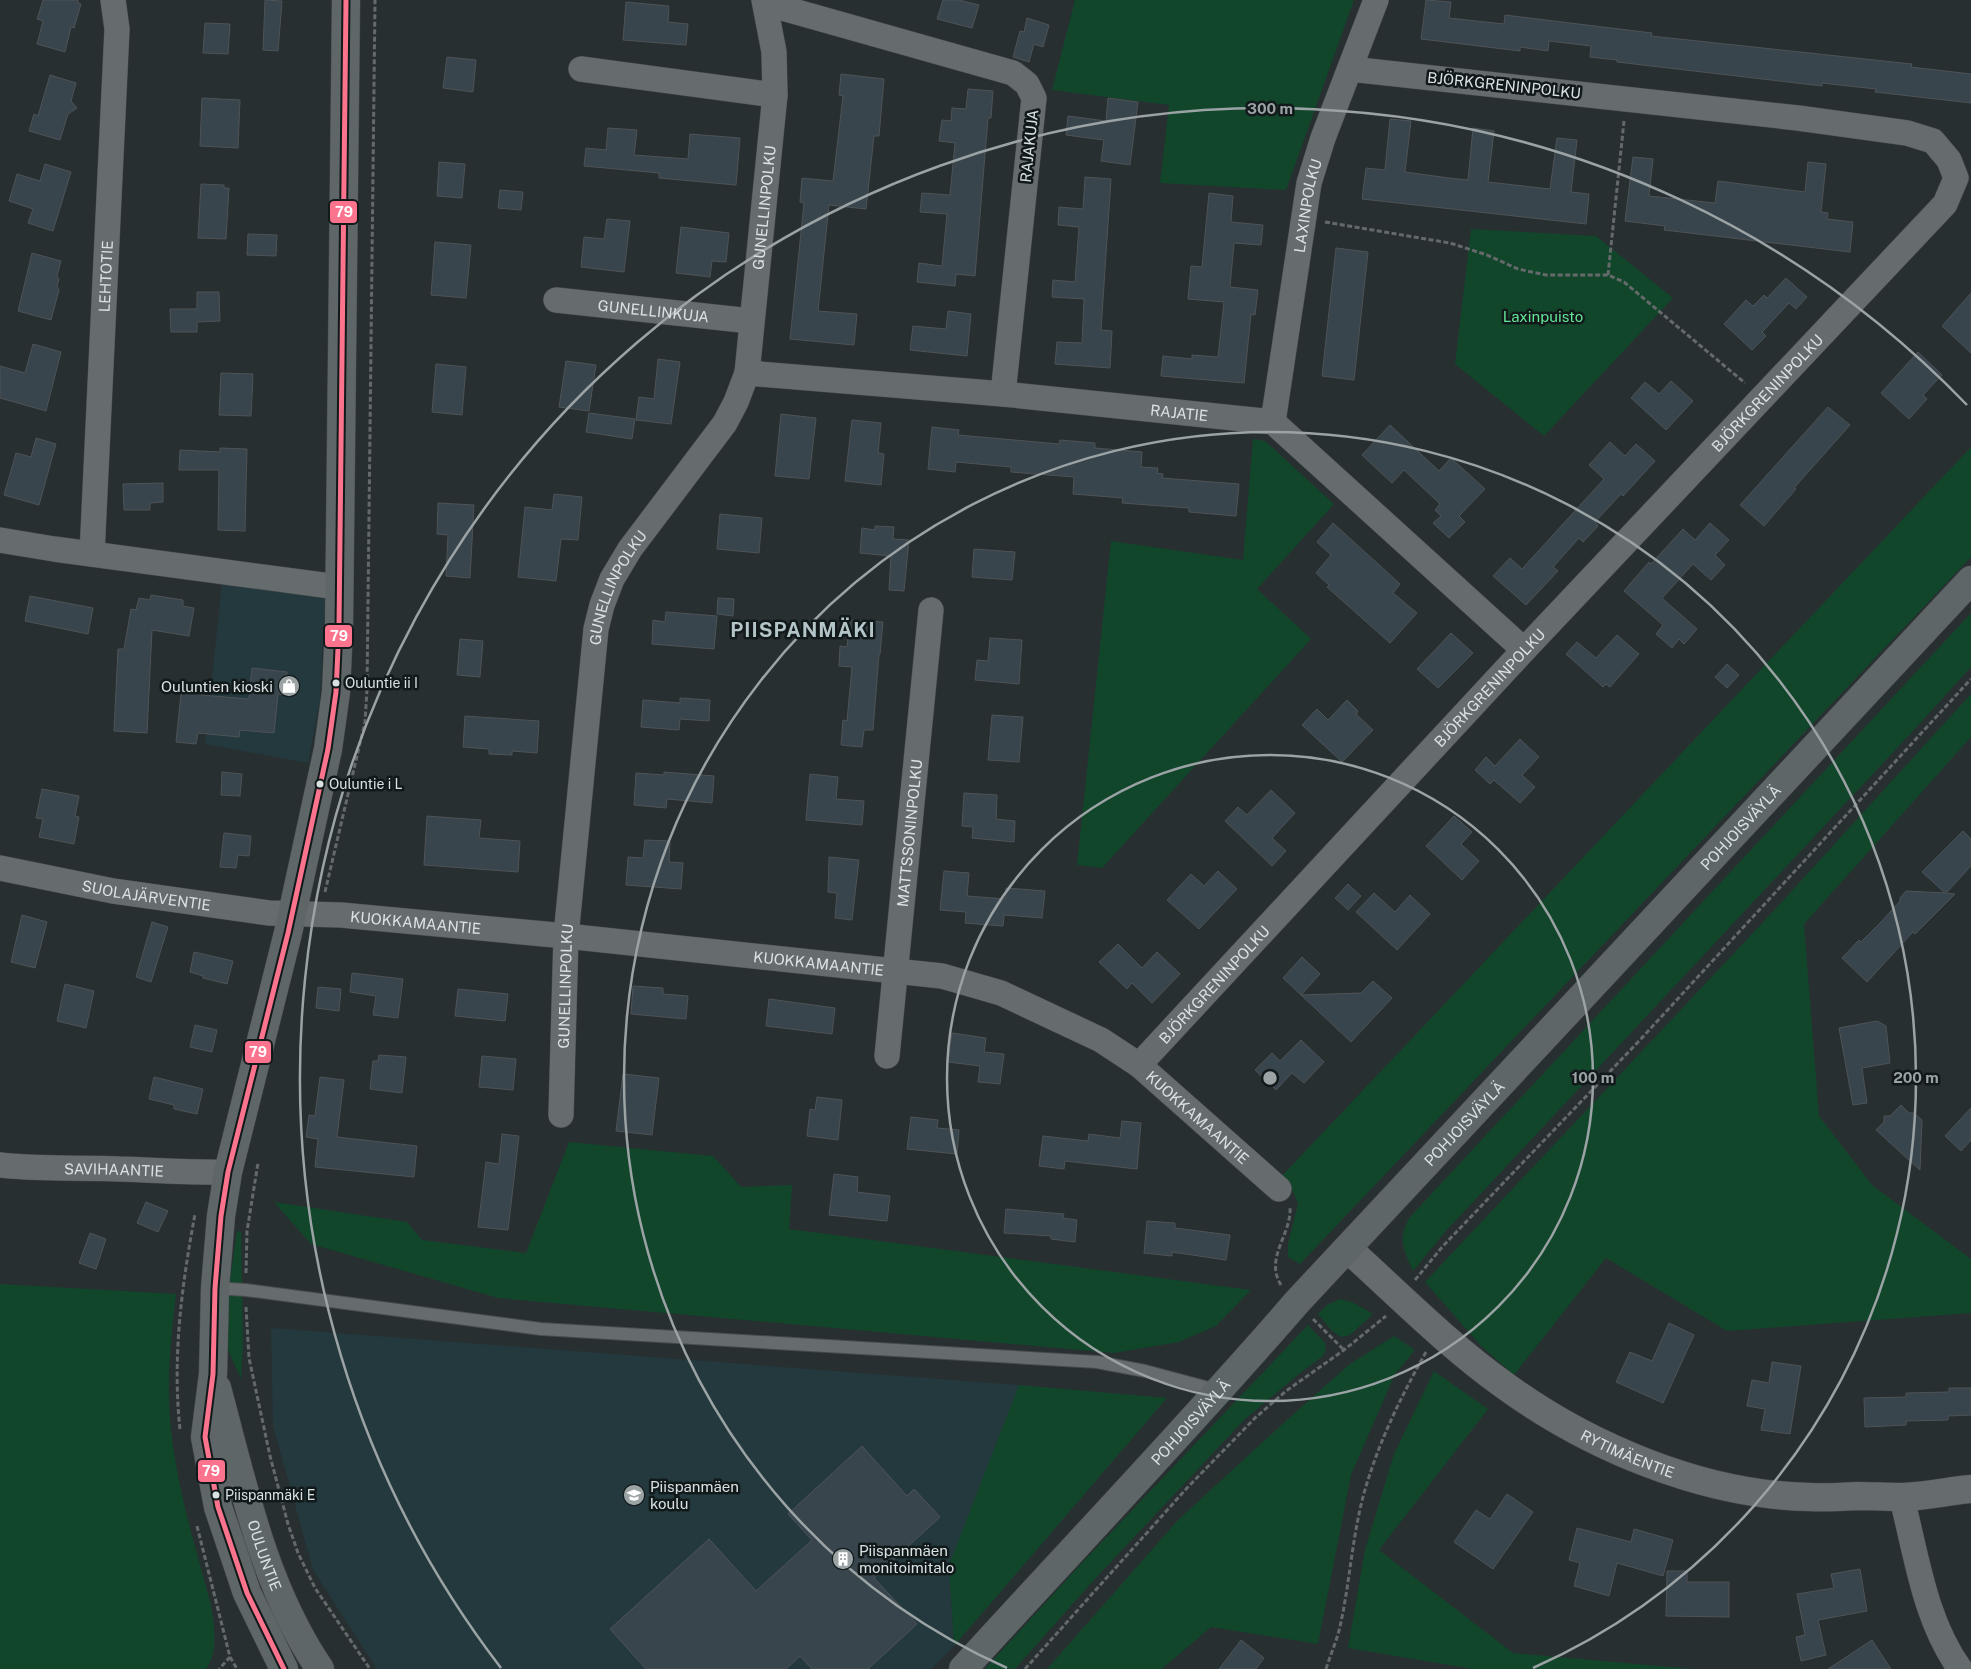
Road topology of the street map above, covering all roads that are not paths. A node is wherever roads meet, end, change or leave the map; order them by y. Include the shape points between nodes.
1 (113, 0) edge
2 (346, 0) edge
3 (1376, 0) edge
4 (765, 2) edge
5 (1350, 69) junction
6 (581, 70) dead end
7 (776, 95) junction
8 (556, 300) dead end
9 (751, 321) junction
10 (747, 373) junction
11 (1003, 394) junction
12 (1273, 422) junction
13 (0, 540) edge
14 (92, 554) junction
15 (1971, 580) edge
16 (338, 587) junction
17 (932, 610) dead end
18 (1524, 650) junction
19 (0, 868) edge
20 (293, 913) junction
21 (566, 936) junction
22 (896, 972) junction
23 (888, 1056) dead end
24 (1139, 1065) junction
25 (561, 1115) dead end
26 (0, 1165) edge
27 (228, 1172) junction
28 (1279, 1189) road end
29 (1348, 1249) junction
30 (215, 1288) junction
31 (213, 1374) junction
32 (1220, 1391) junction
33 (1971, 1489) edge
34 (1904, 1497) junction
35 (312, 1666) edge
36 (284, 1669) edge
37 (963, 1669) edge
38 (1960, 1669) edge

1 - 14 street, LEHTOTIE via 117,29
2 - 16 main road, OULUNTIE
3 - 5 street, LAXINPOLKU
4 - 7 street, GUNELLINPOLKU via 774,52
4 - 11 street, RAJAKUJA via 1014,73 1027,84 1034,98
5 - 12 street, LAXINPOLKU via 1309,183
5 - 18 street, BJÖRKGRENINPOLKU via 1626,98 1907,133 1933,141 1949,160 1956,178 1945,204
6 - 7 street
7 - 9 street, GUNELLINPOLKU
8 - 9 street, GUNELLINKUJA
9 - 10 street, GUNELLINPOLKU
10 - 11 street, RAJATIE
10 - 21 street, GUNELLINPOLKU via 725,422 630,549 612,579 602,605 596,629
11 - 12 street, RAJATIE
12 - 18 street
13 - 14 street
14 - 16 street
15 - 29 main road, POHJOISVÄYLÄ
16 - 20 main road, OULUNTIE via 336,692 328,749
17 - 22 street, MATTSSONINPOLKU
18 - 24 street, BJÖRKGRENINPOLKU
19 - 20 street, SUOLAJÄRVENTIE via 113,891 269,913
20 - 21 street, KUOKKAMAANTIE
20 - 27 main road, OULUNTIE
21 - 22 street, KUOKKAMAANTIE
21 - 25 street, GUNELLINPOLKU
22 - 23 street, MATTSSONINPOLKU
22 - 24 street, KUOKKAMAANTIE via 942,976 1001,993 1101,1040
24 - 28 street, KUOKKAMAANTIE
26 - 27 street, SAVIHAANTIE
27 - 30 main road, OULUNTIE
29 - 32 main road, POHJOISVÄYLÄ
29 - 34 street, RYTIMÄENTIE via 1438,1332 1504,1385 1601,1443 1645,1463 1680,1475 1756,1492 1808,1497
30 - 31 main road, OULUNTIE
30 - 32 lane via 541,1329 1097,1362
31 - 35 main road, OULUNTIE via 267,1565
31 - 36 main road, OULUNTIE via 205,1437 218,1508 256,1615
32 - 37 main road, POHJOISVÄYLÄ
33 - 34 street, RYTIMÄENTIE
34 - 38 street via 1928,1602 1947,1651

